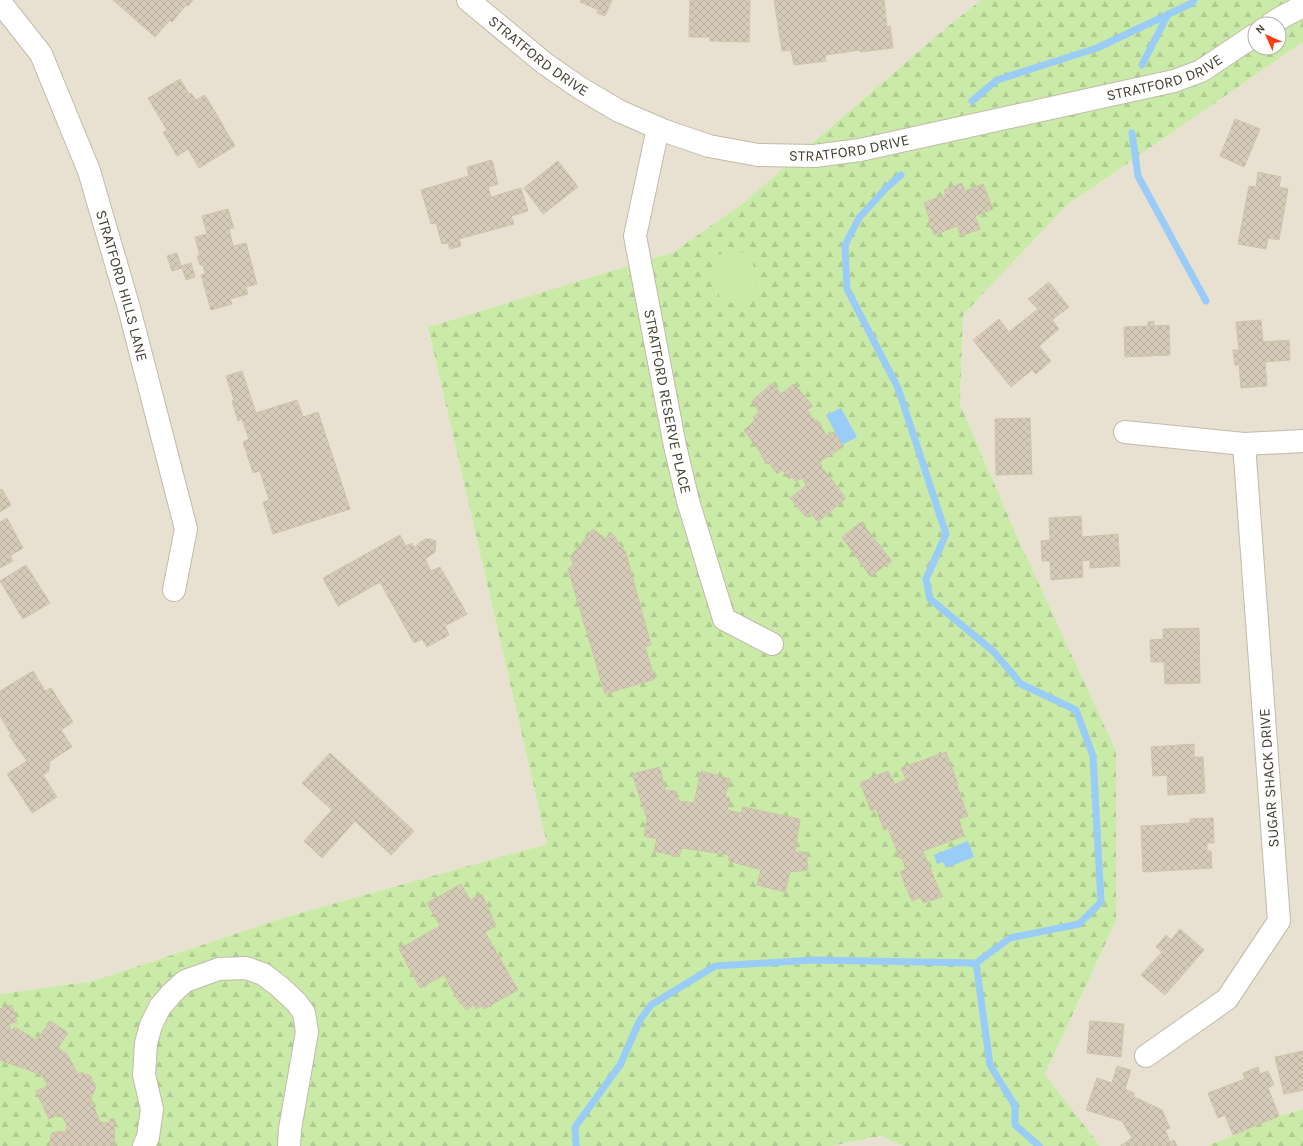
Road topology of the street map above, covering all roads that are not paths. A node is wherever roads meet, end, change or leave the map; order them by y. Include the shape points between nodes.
1 (468, 0) edge
2 (0, 2) edge
3 (1303, 6) edge
4 (1284, 16) edge
5 (1247, 40) edge
6 (658, 128) junction
7 (1126, 432) dead end
8 (1303, 441) edge
9 (1244, 444) junction
10 (174, 590) dead end
11 (772, 644) dead end
12 (1146, 1056) dead end
13 (144, 1146) edge
14 (289, 1146) edge

1 - 6 street, STRATFORD DRIVE via 544,63 580,88 619,111
2 - 10 street, STRATFORD HILLS LANE via 41,54 89,171 186,530
3 - 4 street
5 - 6 street, STRATFORD DRIVE via 1201,71 1174,81 860,150 814,156 758,155 709,146
6 - 11 street, STRATFORD RESERVE PLACE via 635,236 677,453 688,501 724,619
7 - 9 street
8 - 9 street
9 - 12 street, SUGAR SHACK DRIVE via 1279,921 1227,999
13 - 14 street via 148,1137 152,1109 144,1075 146,1043 150,1025 160,1007 185,981 219,969 246,968 263,974 297,1003 304,1013 307,1032

